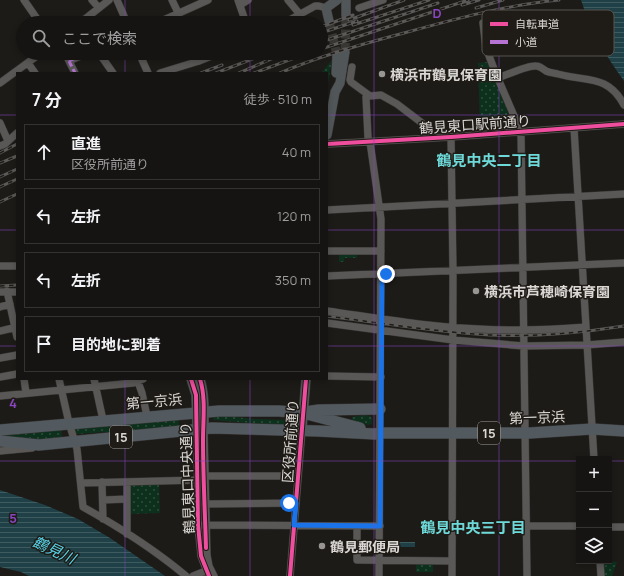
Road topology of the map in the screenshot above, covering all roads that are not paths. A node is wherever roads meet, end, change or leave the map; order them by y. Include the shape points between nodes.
1 (24, 0) edge
2 (92, 0) edge
3 (109, 0) edge
4 (117, 0) edge
5 (172, 0) edge
6 (208, 0) edge
7 (248, 0) edge
8 (288, 0) edge
9 (337, 0) edge
10 (346, 0) edge
11 (383, 0) edge
12 (239, 3) edge
13 (99, 8) junction
14 (326, 8) junction
15 (359, 8) dead end
16 (298, 12) dead end
17 (179, 13) junction
18 (346, 15) tunnel mouth
19 (35, 16) edge
20 (89, 16) edge
21 (124, 16) edge
22 (172, 16) edge
23 (180, 16) edge
24 (244, 16) edge
25 (297, 16) edge
26 (328, 16) tunnel mouth
27 (328, 17) edge
28 (329, 21) tunnel mouth
29 (341, 54) tunnel mouth
30 (489, 56) edge
31 (31, 60) edge
32 (104, 60) edge
33 (142, 60) edge
34 (69, 61) edge
35 (199, 61) edge
36 (28, 62) junction
37 (352, 67) dead end
38 (34, 72) edge
39 (74, 72) edge
40 (112, 72) edge
41 (148, 72) edge
42 (163, 72) edge
43 (498, 78) junction
44 (0, 83) edge
45 (367, 94) junction
46 (624, 105) edge
47 (330, 106) edge
48 (0, 123) edge
49 (624, 124) edge
50 (328, 125) edge
51 (574, 128) junction
52 (521, 132) junction
53 (16, 134) edge
54 (451, 137) junction
55 (430, 138) junction
56 (8, 141) junction
57 (370, 142) junction
58 (328, 144) edge
59 (0, 146) edge
60 (624, 194) edge
61 (578, 196) junction
62 (521, 200) junction
63 (453, 203) junction
64 (379, 207) junction
65 (328, 210) edge
66 (328, 251) edge
67 (381, 251) junction
68 (624, 263) edge
69 (0, 266) edge
70 (16, 266) edge
71 (582, 266) junction
72 (523, 268) junction
73 (453, 271) junction
74 (382, 274) junction
75 (328, 276) edge
76 (4, 292) edge
77 (16, 292) edge
78 (10, 304) junction
79 (0, 307) edge
80 (328, 311) edge
81 (381, 318) junction
82 (328, 323) edge
83 (16, 327) edge
84 (453, 327) junction
85 (586, 327) junction
86 (381, 330) junction
87 (524, 330) junction
88 (0, 331) edge
89 (453, 340) junction
90 (624, 342) edge
91 (587, 345) junction
92 (524, 346) junction
93 (16, 354) edge
94 (0, 358) edge
95 (16, 374) edge
96 (328, 376) edge
97 (0, 377) edge
98 (381, 377) junction
99 (24, 380) edge
100 (59, 380) edge
101 (94, 380) edge
102 (140, 380) edge
103 (191, 380) edge
104 (200, 380) edge
105 (306, 380) edge
106 (97, 387) junction
107 (62, 390) junction
108 (26, 393) junction
109 (0, 396) edge
110 (380, 409) junction
111 (200, 412) junction
112 (303, 413) junction
113 (146, 416) junction
114 (103, 420) junction
115 (68, 423) junction
116 (200, 429) junction
117 (592, 429) junction
118 (0, 430) edge
119 (302, 430) junction
120 (624, 431) edge
121 (380, 433) junction
122 (452, 433) junction
123 (525, 433) junction
124 (0, 441) edge
125 (70, 442) junction
126 (0, 451) edge
127 (594, 456) edge
128 (298, 476) junction
129 (202, 479) junction
130 (102, 482) junction
131 (127, 482) junction
132 (81, 483) junction
133 (127, 499) junction
134 (103, 500) junction
135 (296, 503) junction
136 (205, 504) junction
137 (103, 519) junction
138 (202, 525) junction
139 (294, 525) junction
140 (357, 526) junction
141 (380, 526) junction
142 (526, 526) junction
143 (576, 526) edge
144 (612, 526) edge
145 (624, 527) edge
146 (127, 534) junction
147 (200, 556) junction
148 (379, 561) junction
149 (452, 561) junction
150 (600, 564) edge
151 (204, 574) edge
152 (186, 576) edge
153 (193, 576) edge
154 (209, 576) edge
155 (214, 576) edge
156 (290, 576) edge
157 (379, 576) edge
158 (452, 576) edge
159 (527, 576) edge
160 (601, 576) edge

1 - 19 street
2 - 13 street
3 - 13 street
4 - 21 street
5 - 17 street
6 - 17 street
7 - 12 street
8 - 16 street
9 - 14 main road
10 - 18 main road
11 - 15 street
12 - 24 street
13 - 20 street
14 - 25 street via 315,6
14 - 26 main road
17 - 22 street
17 - 23 street
27 - 28 main road
29 - 47 main road via 340,83
30 - 43 street
31 - 36 street
32 - 40 street
33 - 41 street
34 - 39 street
35 - 42 street
36 - 38 street
36 - 44 street
37 - 45 street via 350,81
43 - 46 street via 538,66 548,72 596,80 612,88
43 - 52 street
45 - 55 street via 381,95 397,104 422,123
45 - 57 street via 367,128
47 - 50 main road
48 - 56 street
49 - 51 street, 鶴見東口駅前通り
51 - 52 street, 鶴見東口駅前通り
51 - 61 street
52 - 54 street, 鶴見東口駅前通り
52 - 62 street
53 - 56 street
54 - 55 street, 鶴見東口駅前通り
54 - 63 street
55 - 57 street, 鶴見東口駅前通り
56 - 59 street
57 - 58 street, 鶴見東口駅前通り
57 - 64 street
60 - 61 street
61 - 62 street
61 - 71 street
62 - 63 street
62 - 72 street
63 - 64 street
63 - 73 street
64 - 65 street
64 - 67 street
66 - 67 street
67 - 74 street
68 - 71 street
69 - 70 street
71 - 72 street
71 - 85 street
72 - 73 street
72 - 87 street
73 - 74 street
73 - 84 street
74 - 75 street
74 - 81 street
76 - 77 street
76 - 78 street
78 - 79 street
78 - 83 street
80 - 81 street
81 - 84 street
81 - 86 street
82 - 86 street
83 - 88 street
84 - 87 street
84 - 89 street
85 - 87 street
85 - 91 street
86 - 89 street
86 - 98 street
87 - 92 street
89 - 92 street
89 - 122 street
90 - 91 street
91 - 92 street
91 - 117 street
92 - 123 street
93 - 94 street
95 - 97 street
96 - 98 street
98 - 110 street
99 - 108 street
100 - 107 street
101 - 106 street
102 - 106 street
102 - 113 street
103 - 111 main road, 鶴見東口中央通り
104 - 111 main road, 鶴見東口中央通り
105 - 112 main road, 区役所前通り
106 - 107 street
106 - 114 street
107 - 108 street
107 - 115 street
108 - 109 street
110 - 112 highway, 15 via 319,410
110 - 121 street
111 - 112 highway, 第一京浜 / 15
111 - 113 highway, 第一京浜 / 15
111 - 116 main road, 鶴見東口中央通り
112 - 119 main road, 区役所前通り
112 - 121 highway, 第一京浜 / 15 via 358,428 375,429
113 - 114 highway, 第一京浜 / 15
114 - 115 highway, 第一京浜 / 15
115 - 118 highway, 第一京浜 / 15
115 - 125 street
116 - 119 highway, 第一京浜 / 15
116 - 125 highway, 第一京浜 / 15
116 - 129 street, 鶴見東口中央通り
117 - 120 highway, 第一京浜 / 15
117 - 123 highway, 第一京浜 / 15
117 - 127 street
119 - 121 highway, 第一京浜 / 15
119 - 128 street, 区役所前通り
121 - 122 highway, 第一京浜 / 15
121 - 141 street
122 - 123 highway, 第一京浜 / 15
122 - 149 street
123 - 142 street
124 - 125 highway, 第一京浜 / 15 via 39,444
125 - 126 street
125 - 132 street via 77,449
128 - 129 street
128 - 135 street, 区役所前通り
129 - 131 street
129 - 136 street, 鶴見東口中央通り
129 - 138 street, 鶴見東口中央通り
130 - 131 street
130 - 132 street
130 - 134 street
131 - 133 street
132 - 137 street via 83,507
133 - 134 street
133 - 146 street
134 - 137 street
135 - 136 street
135 - 139 street, 区役所前通り
136 - 138 street, 鶴見東口中央通り
137 - 146 street
138 - 139 street
138 - 147 street, 鶴見東口中央通り
138 - 155 street, 鶴見東口中央通り via 209,566
139 - 140 street
139 - 156 street, 区役所前通り
140 - 141 street
140 - 148 street via 357,560
141 - 148 street
142 - 143 street
142 - 159 street
144 - 145 street
146 - 152 street
147 - 151 street
147 - 154 street, 鶴見東口中央通り
148 - 149 street
148 - 157 street
149 - 158 street
150 - 160 street
151 - 153 street

